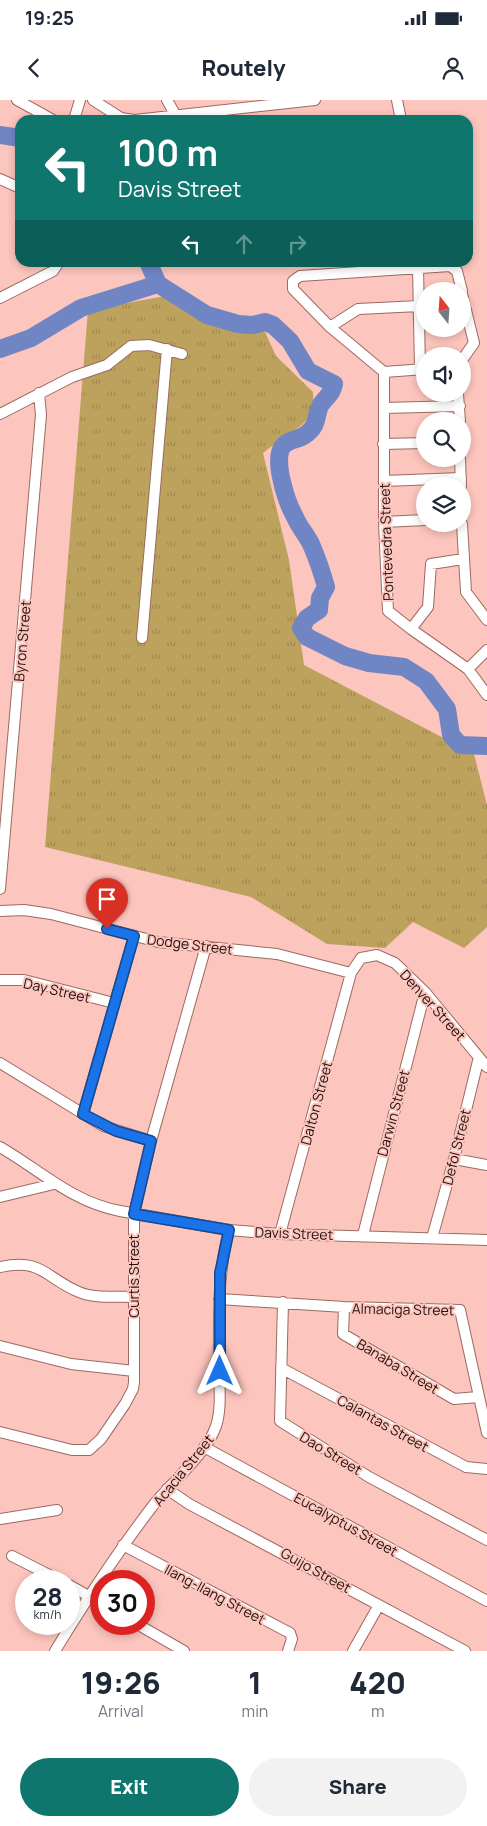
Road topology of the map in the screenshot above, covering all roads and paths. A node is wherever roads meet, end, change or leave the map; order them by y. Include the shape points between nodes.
1 (17, 100) edge
2 (80, 100) edge
3 (93, 100) edge
4 (167, 100) edge
5 (314, 100) edge
6 (397, 100) edge
7 (265, 103) edge
8 (44, 115) edge
9 (76, 115) edge
10 (116, 115) edge
11 (175, 115) edge
12 (211, 115) edge
13 (400, 115) edge
14 (0, 179) edge
15 (15, 186) edge
16 (56, 267) edge
17 (418, 267) junction
18 (418, 282) edge
19 (460, 282) edge
20 (0, 298) edge
21 (416, 306) edge
22 (330, 327) junction
23 (471, 330) edge
24 (471, 347) edge
25 (168, 349) junction
26 (182, 354) dead end
27 (416, 369) edge
28 (384, 372) junction
29 (39, 393) junction
30 (459, 402) edge
31 (460, 406) junction
32 (384, 408) junction
33 (460, 412) edge
34 (0, 414) edge
35 (416, 442) edge
36 (383, 444) junction
37 (384, 481) junction
38 (416, 481) edge
39 (416, 520) edge
40 (384, 522) junction
41 (462, 532) edge
42 (463, 559) junction
43 (487, 620) edge
44 (411, 629) junction
45 (142, 638) dead end
46 (487, 650) edge
47 (468, 668) junction
48 (487, 695) edge
49 (2, 840) edge
50 (0, 889) edge
51 (0, 911) edge
52 (134, 936) junction
53 (206, 946) junction
54 (351, 973) junction
55 (0, 980) edge
56 (425, 992) junction
57 (114, 1003) junction
58 (479, 1057) junction
59 (0, 1064) edge
60 (487, 1067) edge
61 (83, 1114) junction
62 (151, 1141) junction
63 (0, 1147) edge
64 (454, 1159) junction
65 (487, 1165) edge
66 (54, 1184) junction
67 (0, 1197) edge
68 (134, 1214) junction
69 (229, 1230) junction
70 (280, 1234) junction
71 (362, 1235) junction
72 (432, 1238) junction
73 (487, 1240) edge
74 (0, 1267) edge
75 (133, 1297) junction
76 (219, 1299) junction
77 (283, 1302) junction
78 (344, 1307) junction
79 (0, 1346) edge
80 (281, 1368) junction
81 (134, 1371) junction
82 (478, 1397) junction
83 (0, 1432) edge
84 (487, 1432) edge
85 (204, 1447) junction
86 (487, 1469) edge
87 (167, 1489) junction
88 (57, 1510) dead end
89 (0, 1519) edge
90 (487, 1540) edge
91 (123, 1545) junction
92 (12, 1556) dead end
93 (39, 1570) edge
94 (80, 1592) edge
95 (88, 1596) junction
96 (487, 1601) edge
97 (379, 1605) junction
98 (155, 1634) edge
99 (55, 1651) edge
100 (184, 1651) edge
101 (288, 1651) edge
102 (353, 1651) edge
103 (465, 1651) edge

1 - 8 street
2 - 9 street
3 - 10 street
4 - 11 street
5 - 7 street
6 - 13 street
7 - 12 street
14 - 15 street
16 - 20 street
17 - 18 street
17 - 19 street via 454,268
17 - 22 street via 300,276 293,281 292,290
21 - 22 street via 358,309
22 - 28 street
23 - 24 street via 474,343
25 - 26 street
25 - 29 street via 131,346 107,365 72,376
25 - 45 street
27 - 28 street
28 - 32 street, Pontevedra Street
29 - 34 street
29 - 49 street, Byron Street via 42,416
30 - 31 street
31 - 32 street
31 - 33 street
32 - 36 street, Pontevedra Street
35 - 36 street
36 - 37 street, Pontevedra Street
37 - 38 street
37 - 40 street, Pontevedra Street
39 - 40 street
40 - 44 street, Pontevedra Street via 388,611
41 - 42 street
42 - 43 street via 466,592
42 - 44 street via 431,564 428,607
44 - 47 street, Pontevedra Street
46 - 47 street
47 - 48 street, Pontevedra Street
49 - 50 street, Byron Street
51 - 52 street, Dodge Street via 52,914
52 - 53 street, Dodge Street via 158,942
52 - 57 street
53 - 54 street, Dodge Street via 277,954
53 - 62 street, Curtis Street
54 - 56 street, Denver Street via 361,958 377,955 395,963
54 - 70 street, Dalton Street
55 - 57 street, Day Street via 24,980
56 - 58 street, Denver Street
56 - 71 street, Darwin Street
57 - 61 street
58 - 60 street, Denver Street
58 - 64 street, Defol Street
59 - 61 street
61 - 62 street via 116,1131
62 - 68 street, Curtis Street
63 - 66 street, Davis Street
64 - 65 street
64 - 72 street, Defol Street
66 - 67 street
66 - 68 street, Davis Street via 108,1209
68 - 69 street, Davis Street
68 - 75 street, Curtis Street
69 - 70 street, Davis Street
69 - 76 street, Acacia Street via 222,1259
70 - 71 street, Davis Street
71 - 72 street, Davis Street
72 - 73 street, Davis Street
74 - 75 street via 35,1266 78,1292 93,1296
75 - 81 street, Curtis Street
76 - 77 street, Almaciga Street
76 - 85 street, Acacia Street via 218,1418 216,1428
77 - 78 street, Almaciga Street
77 - 80 street, Dao Street
78 - 82 street, Banaba Street via 344,1334 454,1399
78 - 82 street, Almaciga Street via 460,1310
79 - 81 street via 71,1364
80 - 86 street, Calantas Street via 466,1468
80 - 90 street, Dao Street via 280,1421 284,1425 370,1477
81 - 83 street, Curtis Street via 130,1396 101,1439 89,1450 72,1450
82 - 84 street, Almaciga Street
85 - 87 street, Acacia Street
85 - 96 street, Eucalyptus Street
87 - 91 street, Acacia Street
87 - 97 street, Guijo Street via 189,1504
88 - 89 street
91 - 95 street, Acacia Street
91 - 101 street, Ilang-Ilang Street via 290,1633 292,1639
92 - 93 street
94 - 95 street
95 - 99 street, Acacia Street
97 - 102 street
97 - 103 street, Guijo Street
98 - 100 street

